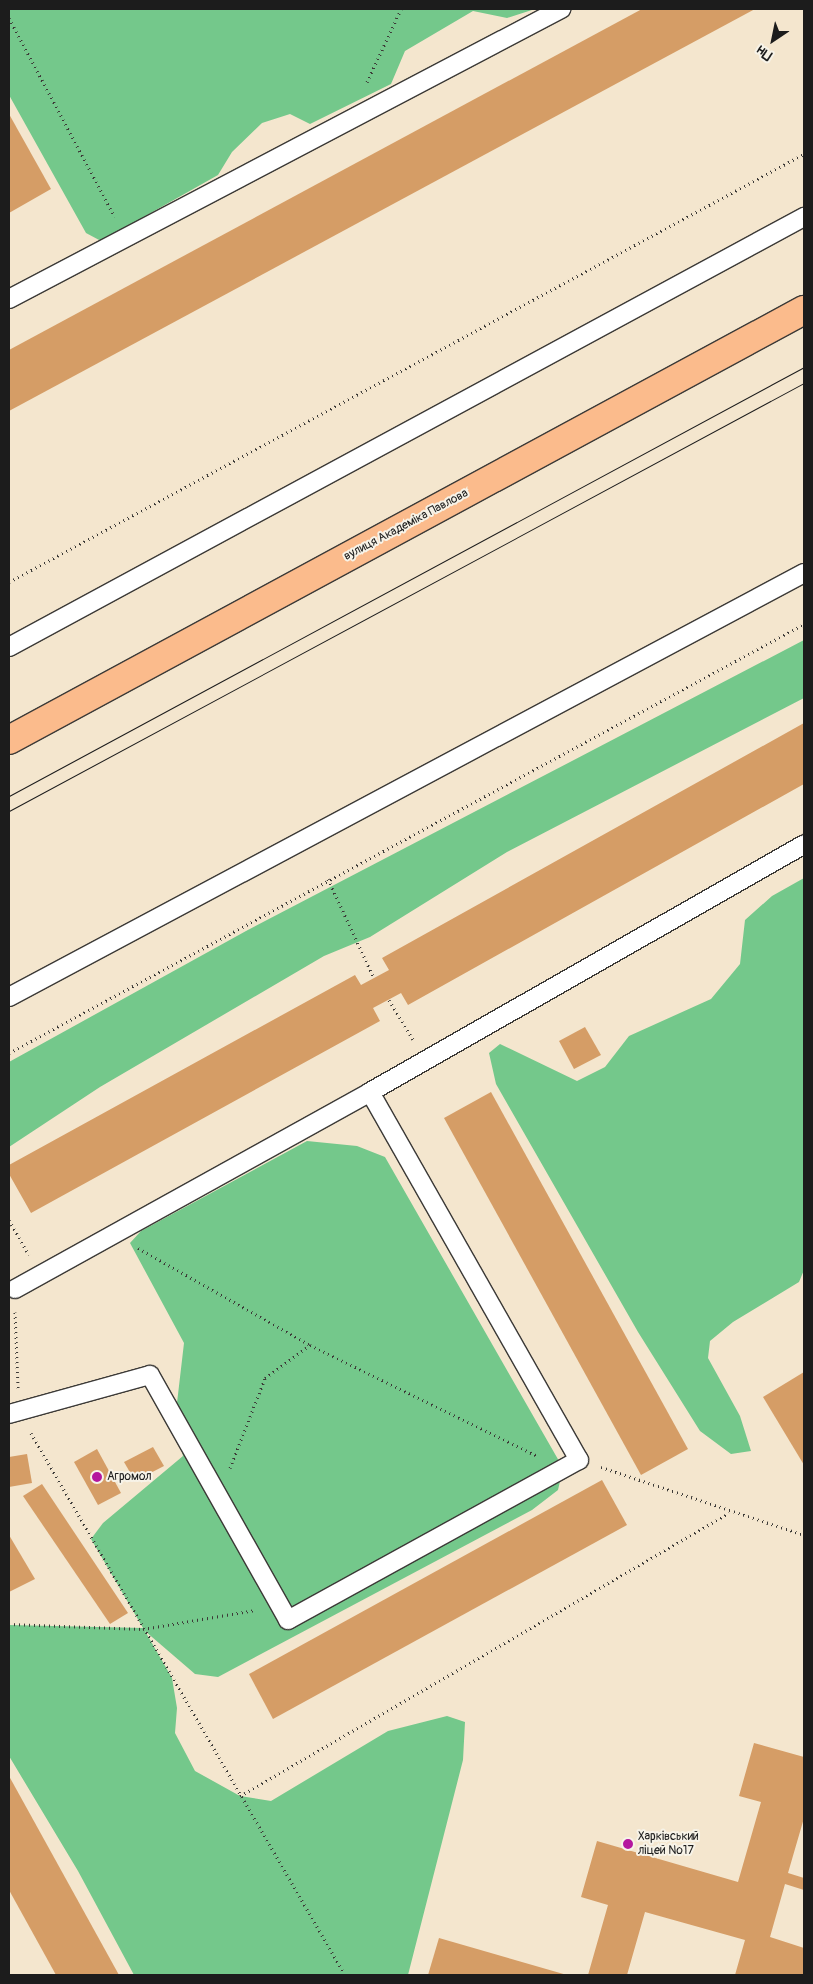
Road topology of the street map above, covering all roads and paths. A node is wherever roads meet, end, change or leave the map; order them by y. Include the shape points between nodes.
1 (401, 9) edge
2 (561, 9) edge
3 (9, 18) edge
4 (350, 119) junction
5 (804, 154) edge
6 (804, 217) edge
7 (126, 237) junction
8 (9, 299) edge
9 (804, 310) edge
10 (804, 574) edge
11 (9, 582) edge
12 (804, 624) edge
13 (9, 647) edge
14 (9, 740) edge
15 (804, 844) edge
16 (328, 879) junction
17 (374, 978) dead end
18 (9, 998) edge
19 (389, 1000) dead end
20 (9, 1052) edge
21 (426, 1060) junction
22 (370, 1092) junction
23 (9, 1220) edge
24 (114, 1234) junction
25 (40, 1274) junction
26 (15, 1288) joint
27 (310, 1344) junction
28 (14, 1412) edge
29 (579, 1460) junction
30 (563, 1468) junction
31 (218, 1496) junction
32 (729, 1512) junction
33 (804, 1536) edge
34 (280, 1606) junction
35 (9, 1624) edge
36 (143, 1629) junction
37 (240, 1796) junction
38 (345, 1975) edge

1 - 4 path
2 - 4 lane
3 - 7 path
4 - 7 lane
5 - 11 path
6 - 13 lane
7 - 8 lane
9 - 14 main road, вулиця Академіка Павлова
10 - 18 lane
12 - 16 path
15 - 21 lane
16 - 17 path
16 - 20 path
19 - 21 path
21 - 22 lane
22 - 24 lane
22 - 29 lane
23 - 25 path
24 - 25 lane
24 - 27 path
25 - 26 lane
26 - 28 path
27 - 30 path
27 - 31 path via 265,1378
28 - 31 lane via 150,1375
28 - 36 path
29 - 30 lane
29 - 32 path
30 - 34 lane via 288,1620
31 - 34 lane
32 - 33 path
32 - 37 path
34 - 36 path
35 - 36 path
36 - 37 path
37 - 38 path

